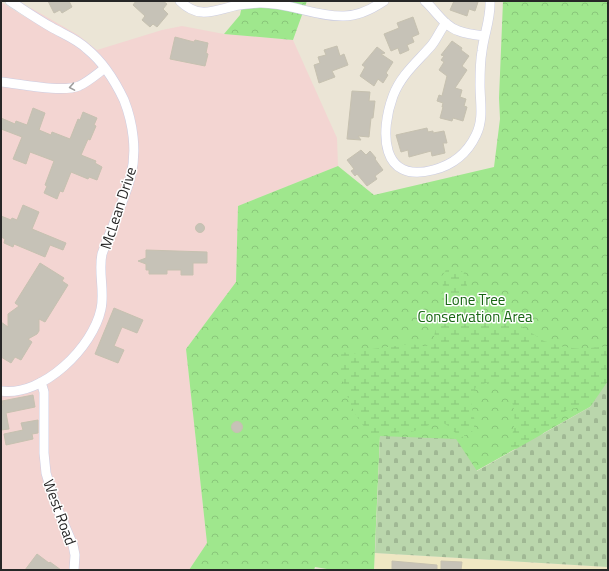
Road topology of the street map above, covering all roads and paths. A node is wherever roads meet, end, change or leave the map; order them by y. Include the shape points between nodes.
1 (12, 1) edge
2 (180, 1) edge
3 (384, 1) edge
4 (425, 1) edge
5 (490, 1) edge
6 (24, 5) edge
7 (446, 23) junction
8 (484, 36) junction
9 (105, 68) junction
10 (1, 82) edge
11 (41, 382) junction
12 (1, 391) edge
13 (74, 570) edge

1 - 6 street, McLean Drive
2 - 3 street via 191,9 204,13 234,6 280,4 333,16 350,16
4 - 7 street
5 - 8 street via 491,12
6 - 9 street, McLean Drive via 83,45
7 - 8 street via 459,32
7 - 8 street via 432,45 403,77 387,115 386,136 390,157 396,165 410,172 426,172 450,164 463,154 476,136 481,113 480,77
9 -> 10 street via 83,83 69,88
9 - 11 street, McLean Drive via 123,99 131,122 132,170 102,256 103,294 97,321 79,350 55,374
11 - 12 street, McLean Drive via 15,391
11 - 13 street, West Road via 44,392 46,472 52,496 74,550

